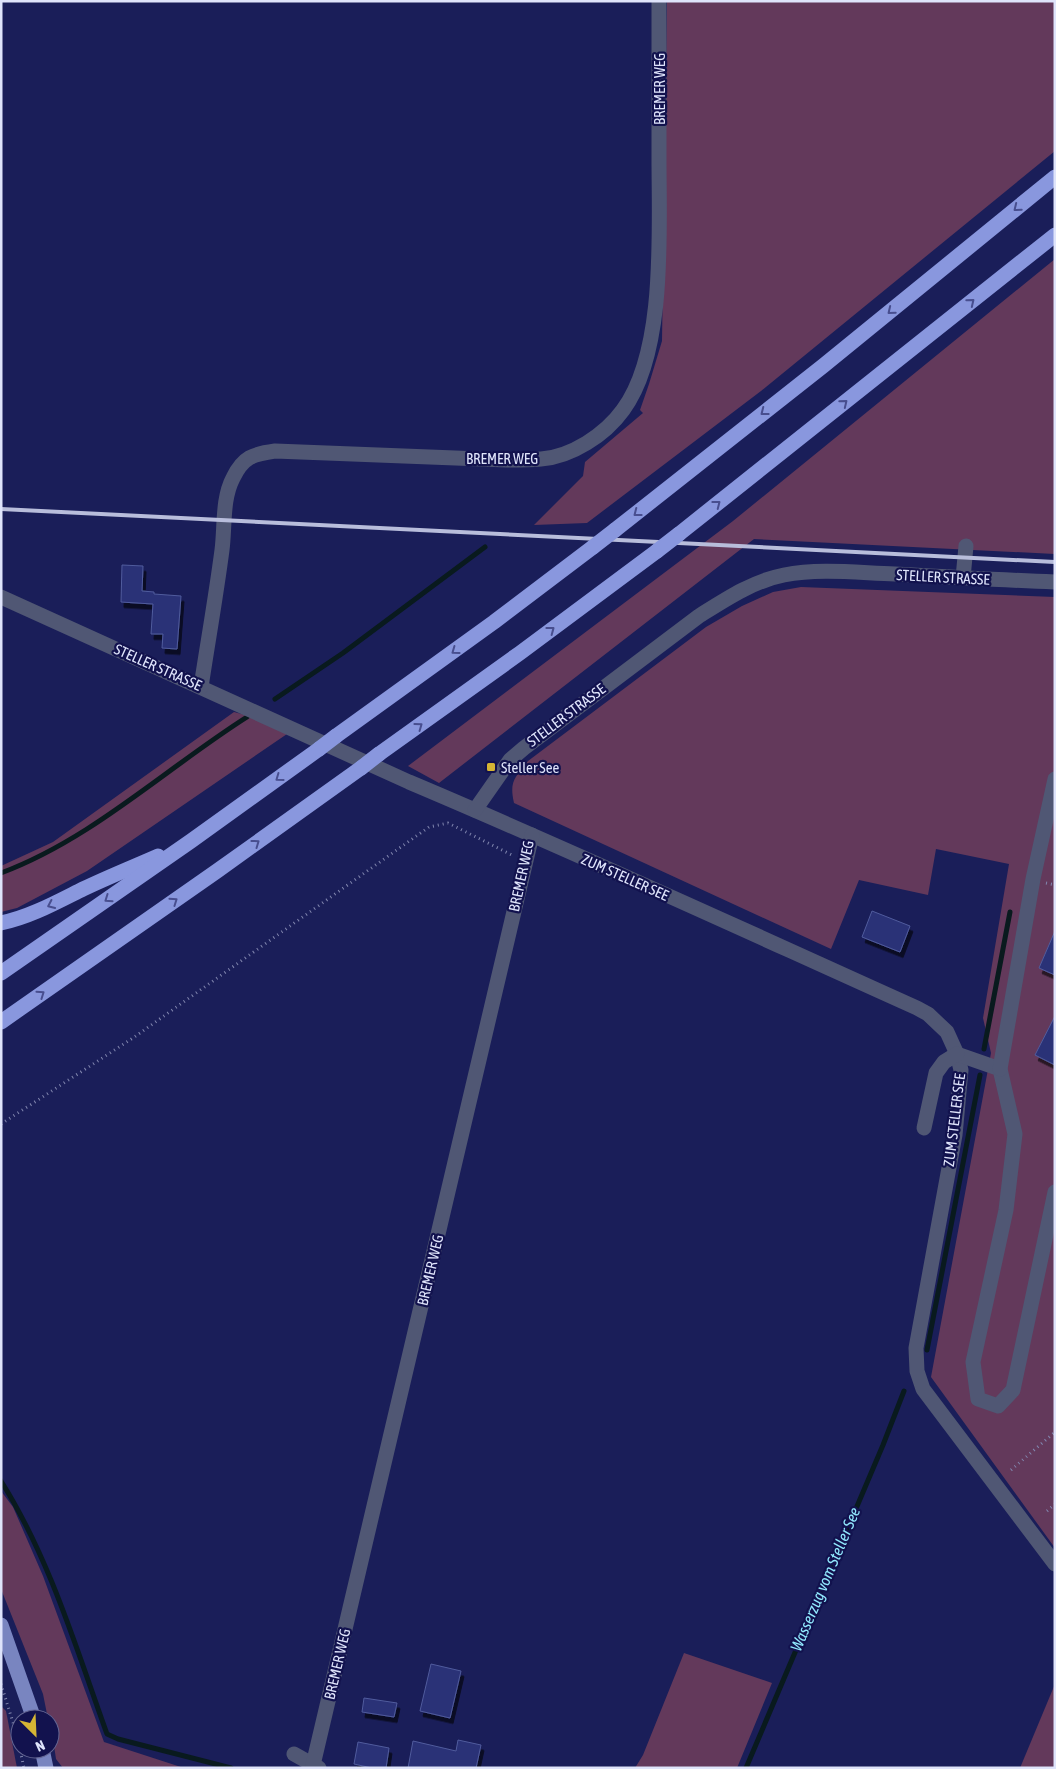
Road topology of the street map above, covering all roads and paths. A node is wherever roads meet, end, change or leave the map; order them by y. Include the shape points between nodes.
1 (659, 1) edge
2 (1055, 177) edge
3 (1055, 235) edge
4 (966, 546) dead end
5 (963, 578) junction
6 (1055, 582) edge
7 (1, 597) edge
8 (201, 687) junction
9 (1055, 779) edge
10 (475, 810) junction
11 (532, 835) junction
12 (191, 841) junction
13 (526, 863) junction
14 (1, 923) edge
15 (1, 973) edge
16 (1, 1022) edge
17 (957, 1054) junction
18 (1000, 1069) junction
19 (1, 1124) edge
20 (924, 1128) dead end
21 (1055, 1192) edge
22 (1055, 1432) edge
23 (1011, 1470) dead end
24 (1055, 1504) edge
25 (1047, 1510) dead end
26 (1055, 1564) edge
27 (1, 1625) edge
28 (1, 1684) edge
29 (3, 1694) edge
30 (30, 1709) edge
31 (294, 1754) dead end
32 (316, 1766) edge
33 (24, 1768) edge

1 - 8 street, BREMER WEG via 659,210 655,311 640,382 622,412 594,438 575,450 542,459 275,450 254,454 232,479 227,500
2 -> 12 highway, bridge via 615,530 494,622
16 -> 3 highway, bridge via 361,768 657,551
4 - 5 street
5 - 6 street, STELLER STRASSE
5 - 10 street, STELLER STRASSE via 810,572 760,582 699,616 524,748 510,760
7 - 8 street, STELLER STRASSE
8 - 10 street, STELLER STRASSE
9 - 18 street via 1033,879
10 - 11 street, BREMER WEG
11 - 13 street, BREMER WEG
11 - 17 street, ZUM STELLER SEE via 917,1008 947,1032
12 -> 14 highway via 48,907
12 -> 15 highway
13 - 19 path via 448,822 429,827 133,1038
13 - 32 street, BREMER WEG
17 - 18 street
17 - 20 street via 944,1062 936,1073
17 - 26 street, ZUM STELLER SEE via 961,1070 955,1135 916,1348 916,1370 923,1389 948,1425
18 - 21 street via 1015,1134 1006,1210 973,1362 978,1399 998,1406 1013,1390
22 - 23 path
24 - 25 path
27 - 30 main road
28 - 29 path
29 - 33 path
31 - 32 street, BREMER WEG

